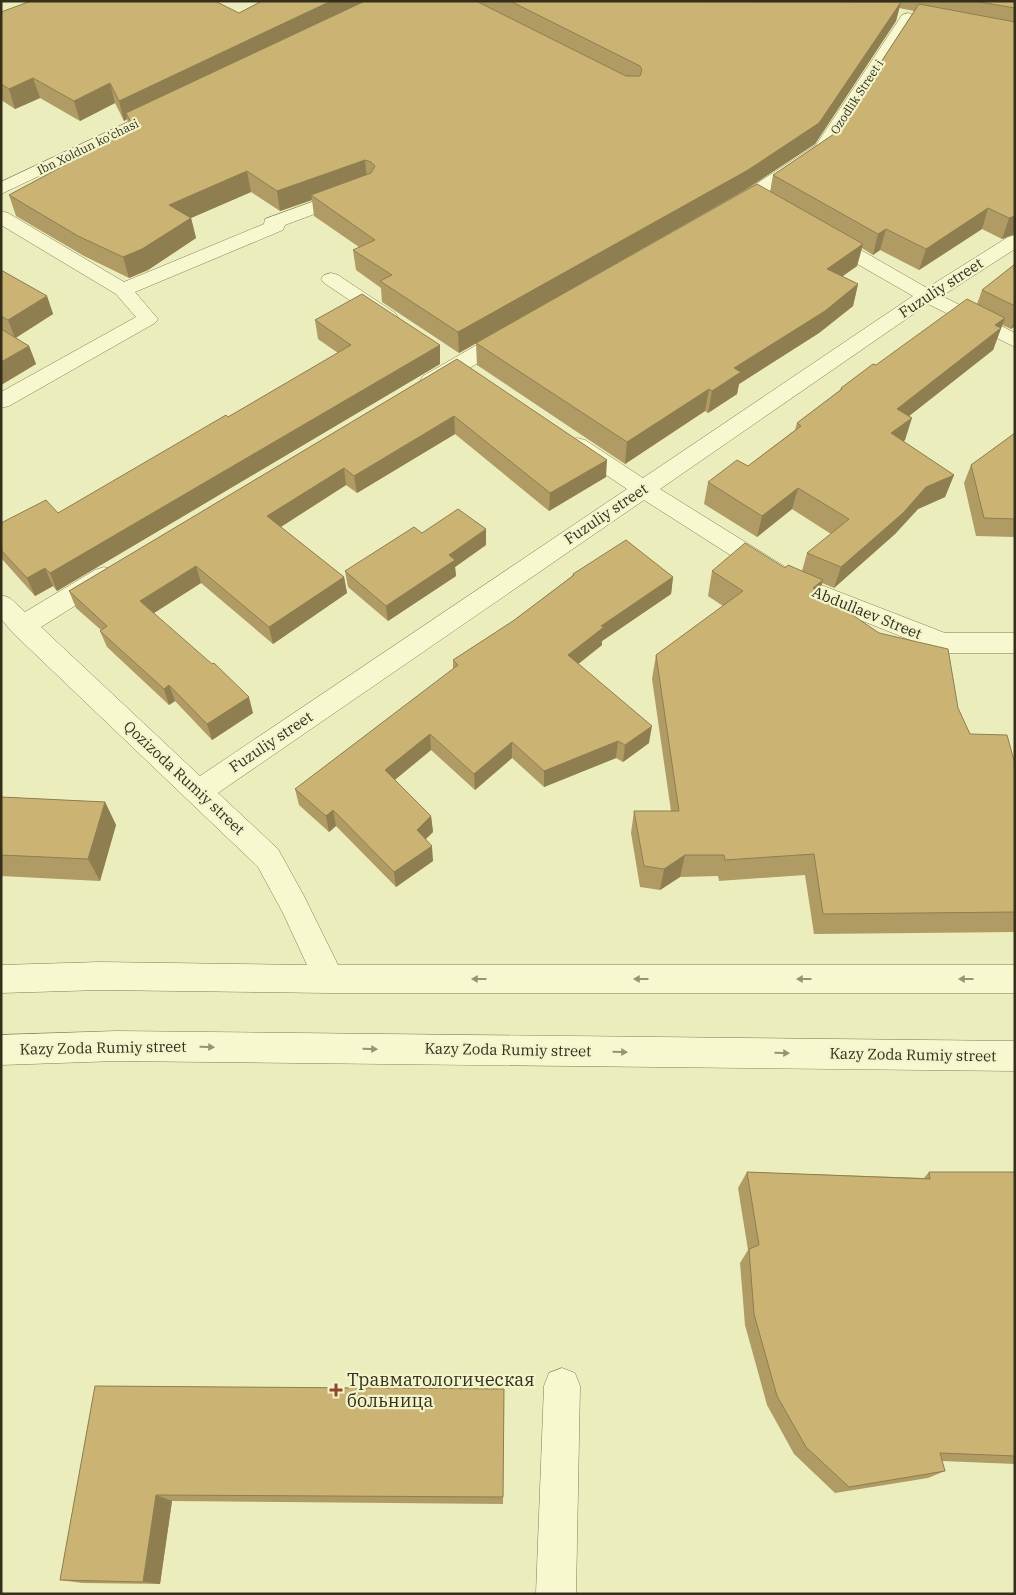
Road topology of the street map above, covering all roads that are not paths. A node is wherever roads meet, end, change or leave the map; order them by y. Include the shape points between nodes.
1 (908, 18) edge
2 (180, 103) edge
3 (366, 188) edge
4 (1, 189) edge
5 (1, 217) edge
6 (711, 220) edge
7 (811, 229) edge
8 (1015, 241) edge
9 (331, 279) dead end
10 (123, 290) junction
11 (928, 296) junction
12 (526, 326) edge
13 (402, 328) edge
14 (1015, 341) edge
15 (415, 391) edge
16 (1, 402) edge
17 (562, 435) edge
18 (643, 489) junction
19 (124, 564) edge
20 (1, 604) edge
21 (22, 626) junction
22 (1015, 643) edge
23 (199, 791) junction
24 (1, 979) edge
25 (329, 979) junction
26 (1015, 979) edge
27 (1, 1050) edge
28 (1015, 1056) edge
29 (562, 1386) dead end
30 (556, 1594) edge

1 - 6 street, Ozodlik Street i via 822,149 762,200
2 - 4 street, Ibn Xoldun ko'chasi
3 - 10 street via 272,223 276,226
5 - 10 street
7 - 11 street
8 - 11 street, Fuzuliy street
9 - 13 street
10 - 16 street via 148,319
11 - 14 street
11 - 18 street, Fuzuliy street
12 - 15 street
17 - 18 street, Abdullaev Street
18 - 22 street, Abdullaev Street via 794,584 943,643
18 - 23 street, Fuzuliy street
19 - 21 street
20 - 21 street, Qozizoda Rumiy street
21 - 23 street, Qozizoda Rumiy street
23 - 25 street, Qozizoda Rumiy street via 268,858
24 - 25 street via 100,976
26 -> 25 street
27 -> 28 street, Kazy Zoda Rumiy street via 127,1046
29 - 30 street

